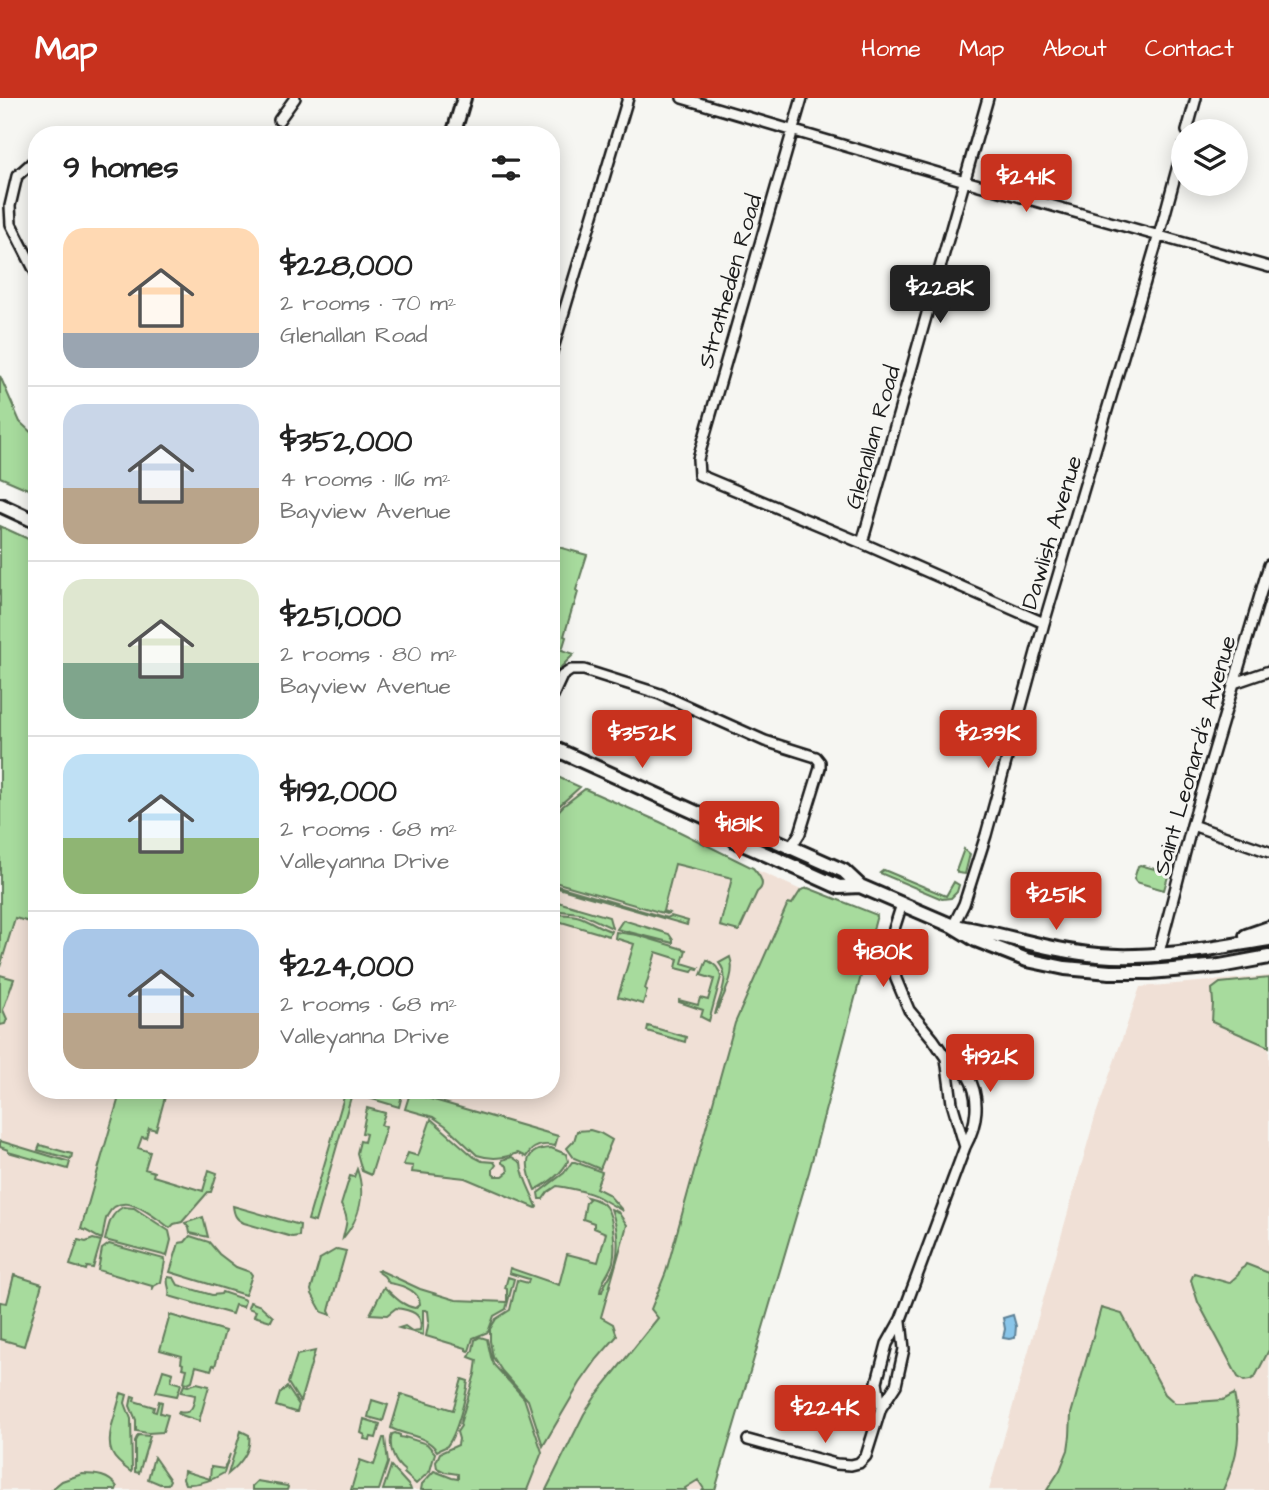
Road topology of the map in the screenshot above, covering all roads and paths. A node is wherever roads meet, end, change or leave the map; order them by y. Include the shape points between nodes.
1 (295, 98) edge
2 (464, 98) edge
3 (628, 98) edge
4 (682, 98) edge
5 (802, 98) edge
6 (988, 98) edge
7 (1196, 98) edge
8 (1190, 119) edge
9 (279, 120) dead end
10 (456, 126) edge
11 (793, 130) junction
12 (28, 167) edge
13 (965, 181) junction
14 (1171, 191) edge
15 (1159, 235) junction
16 (28, 257) edge
17 (1269, 267) edge
18 (560, 325) edge
19 (0, 505) edge
20 (28, 518) edge
21 (862, 543) junction
22 (1269, 565) edge
23 (1044, 622) junction
24 (1269, 671) edge
25 (560, 681) edge
26 (1234, 683) junction
27 (560, 751) edge
28 (719, 823) junction
29 (1192, 825) junction
30 (791, 847) junction
31 (1269, 852) edge
32 (860, 886) junction
33 (902, 904) junction
34 (953, 926) junction
35 (1269, 928) edge
36 (1269, 939) edge
37 (1205, 949) junction
38 (1158, 956) junction
39 (1269, 957) edge
40 (1269, 963) edge
41 (1220, 966) junction
42 (946, 1058) junction
43 (965, 1147) junction
44 (901, 1319) junction
45 (881, 1408) junction
46 (748, 1440) dead end

1 - 9 street
2 - 10 main road
3 - 18 street
4 - 11 street
5 - 11 street, Stratheden Road
6 - 13 street, Glenallan Road
7 - 8 street
11 - 13 street
11 - 21 street, Stratheden Road via 698,459 699,475
12 - 16 street via 17,176 10,206 11,224
13 - 15 street
13 - 21 street, Glenallan Road
14 - 15 street, Dawlish Avenue
15 - 17 street
15 - 23 street, Dawlish Avenue
19 - 20 main road
21 - 23 street
22 - 26 street, Saint Leonard's Avenue
23 - 34 street, Dawlish Avenue via 971,883
24 - 26 street
25 - 30 street via 571,670 584,670 660,694 765,741 816,758 820,768 800,833
26 - 29 street, Saint Leonard's Avenue
27 - 28 main road
28 - 30 main road via 743,826
28 - 32 main road via 736,841 839,887
29 - 31 street
29 - 38 street, Saint Leonard's Avenue
30 - 32 main road via 844,871
32 - 33 main road
33 - 34 main road
33 - 42 street via 891,950 896,979 909,1010
34 - 38 main road via 1069,952
34 - 41 main road via 1003,952 1065,968 1150,972
35 - 37 main road
36 - 37 main road
37 - 38 main road
39 - 41 main road
40 - 41 main road
42 - 43 street
42 - 43 street via 968,1074 975,1095 976,1117
43 - 44 street
44 - 45 street via 904,1349 895,1385
44 - 45 street via 887,1344 877,1382
45 - 46 street via 866,1456 851,1465

